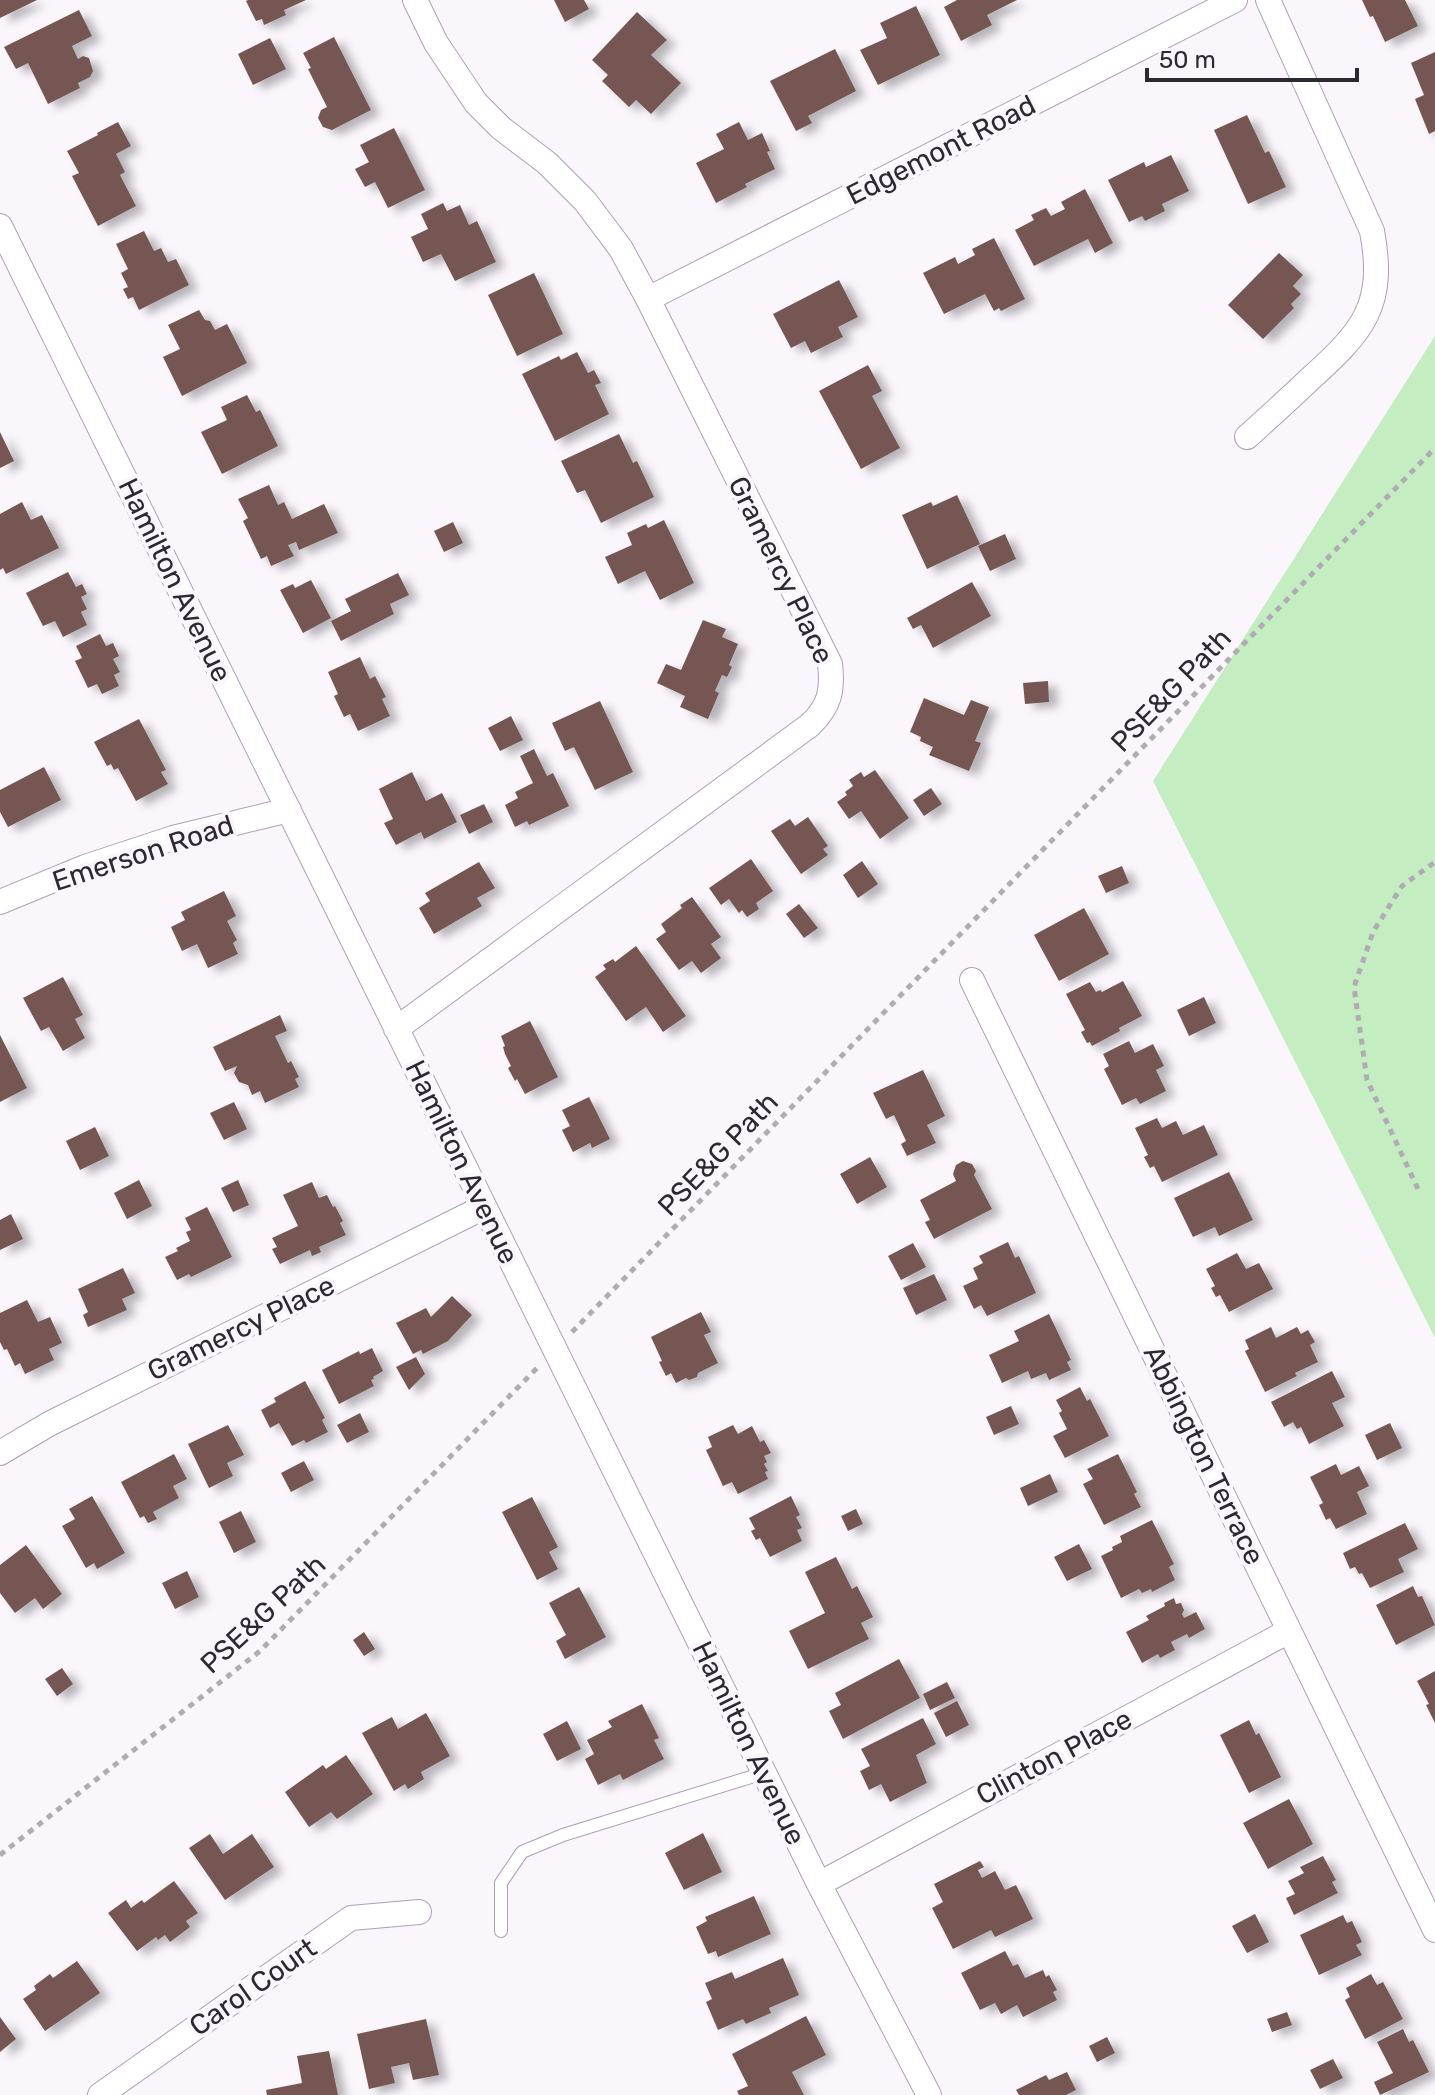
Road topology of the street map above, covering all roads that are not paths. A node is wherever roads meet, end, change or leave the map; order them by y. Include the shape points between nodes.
1 (415, 0) edge
2 (1235, 0) edge
3 (1268, 0) edge
4 (0, 226) edge
5 (648, 299) junction
6 (1247, 437) dead end
7 (289, 810) junction
8 (0, 902) edge
9 (972, 980) dead end
10 (396, 1029) junction
11 (484, 1207) junction
12 (0, 1453) edge
13 (1289, 1631) junction
14 (764, 1773) junction
15 (819, 1884) junction
16 (419, 1912) dead end
17 (1435, 1930) edge
18 (501, 1931) dead end
19 (100, 2095) edge
20 (929, 2095) edge

1 - 5 street, Gramercy Place via 476,103 585,201 621,249
2 - 5 street, Edgemont Road
3 - 6 street via 1372,231 1377,258 1375,289 1353,338
4 - 7 street, Hamilton Avenue
5 - 10 street, Gramercy Place via 830,664 827,702 803,730
7 - 8 street, Emerson Road via 173,838
7 - 10 street, Hamilton Avenue
9 - 13 street, Abbington Terrace
10 - 11 street, Hamilton Avenue
11 - 12 street, Gramercy Place
11 - 14 street, Hamilton Avenue
13 - 15 street, Clinton Place
13 - 17 street, Abbington Terrace
14 - 15 street, Hamilton Avenue
14 - 18 lane via 522,1852 501,1883
15 - 20 street, Hamilton Avenue
16 - 19 street, Carol Court via 351,1918

